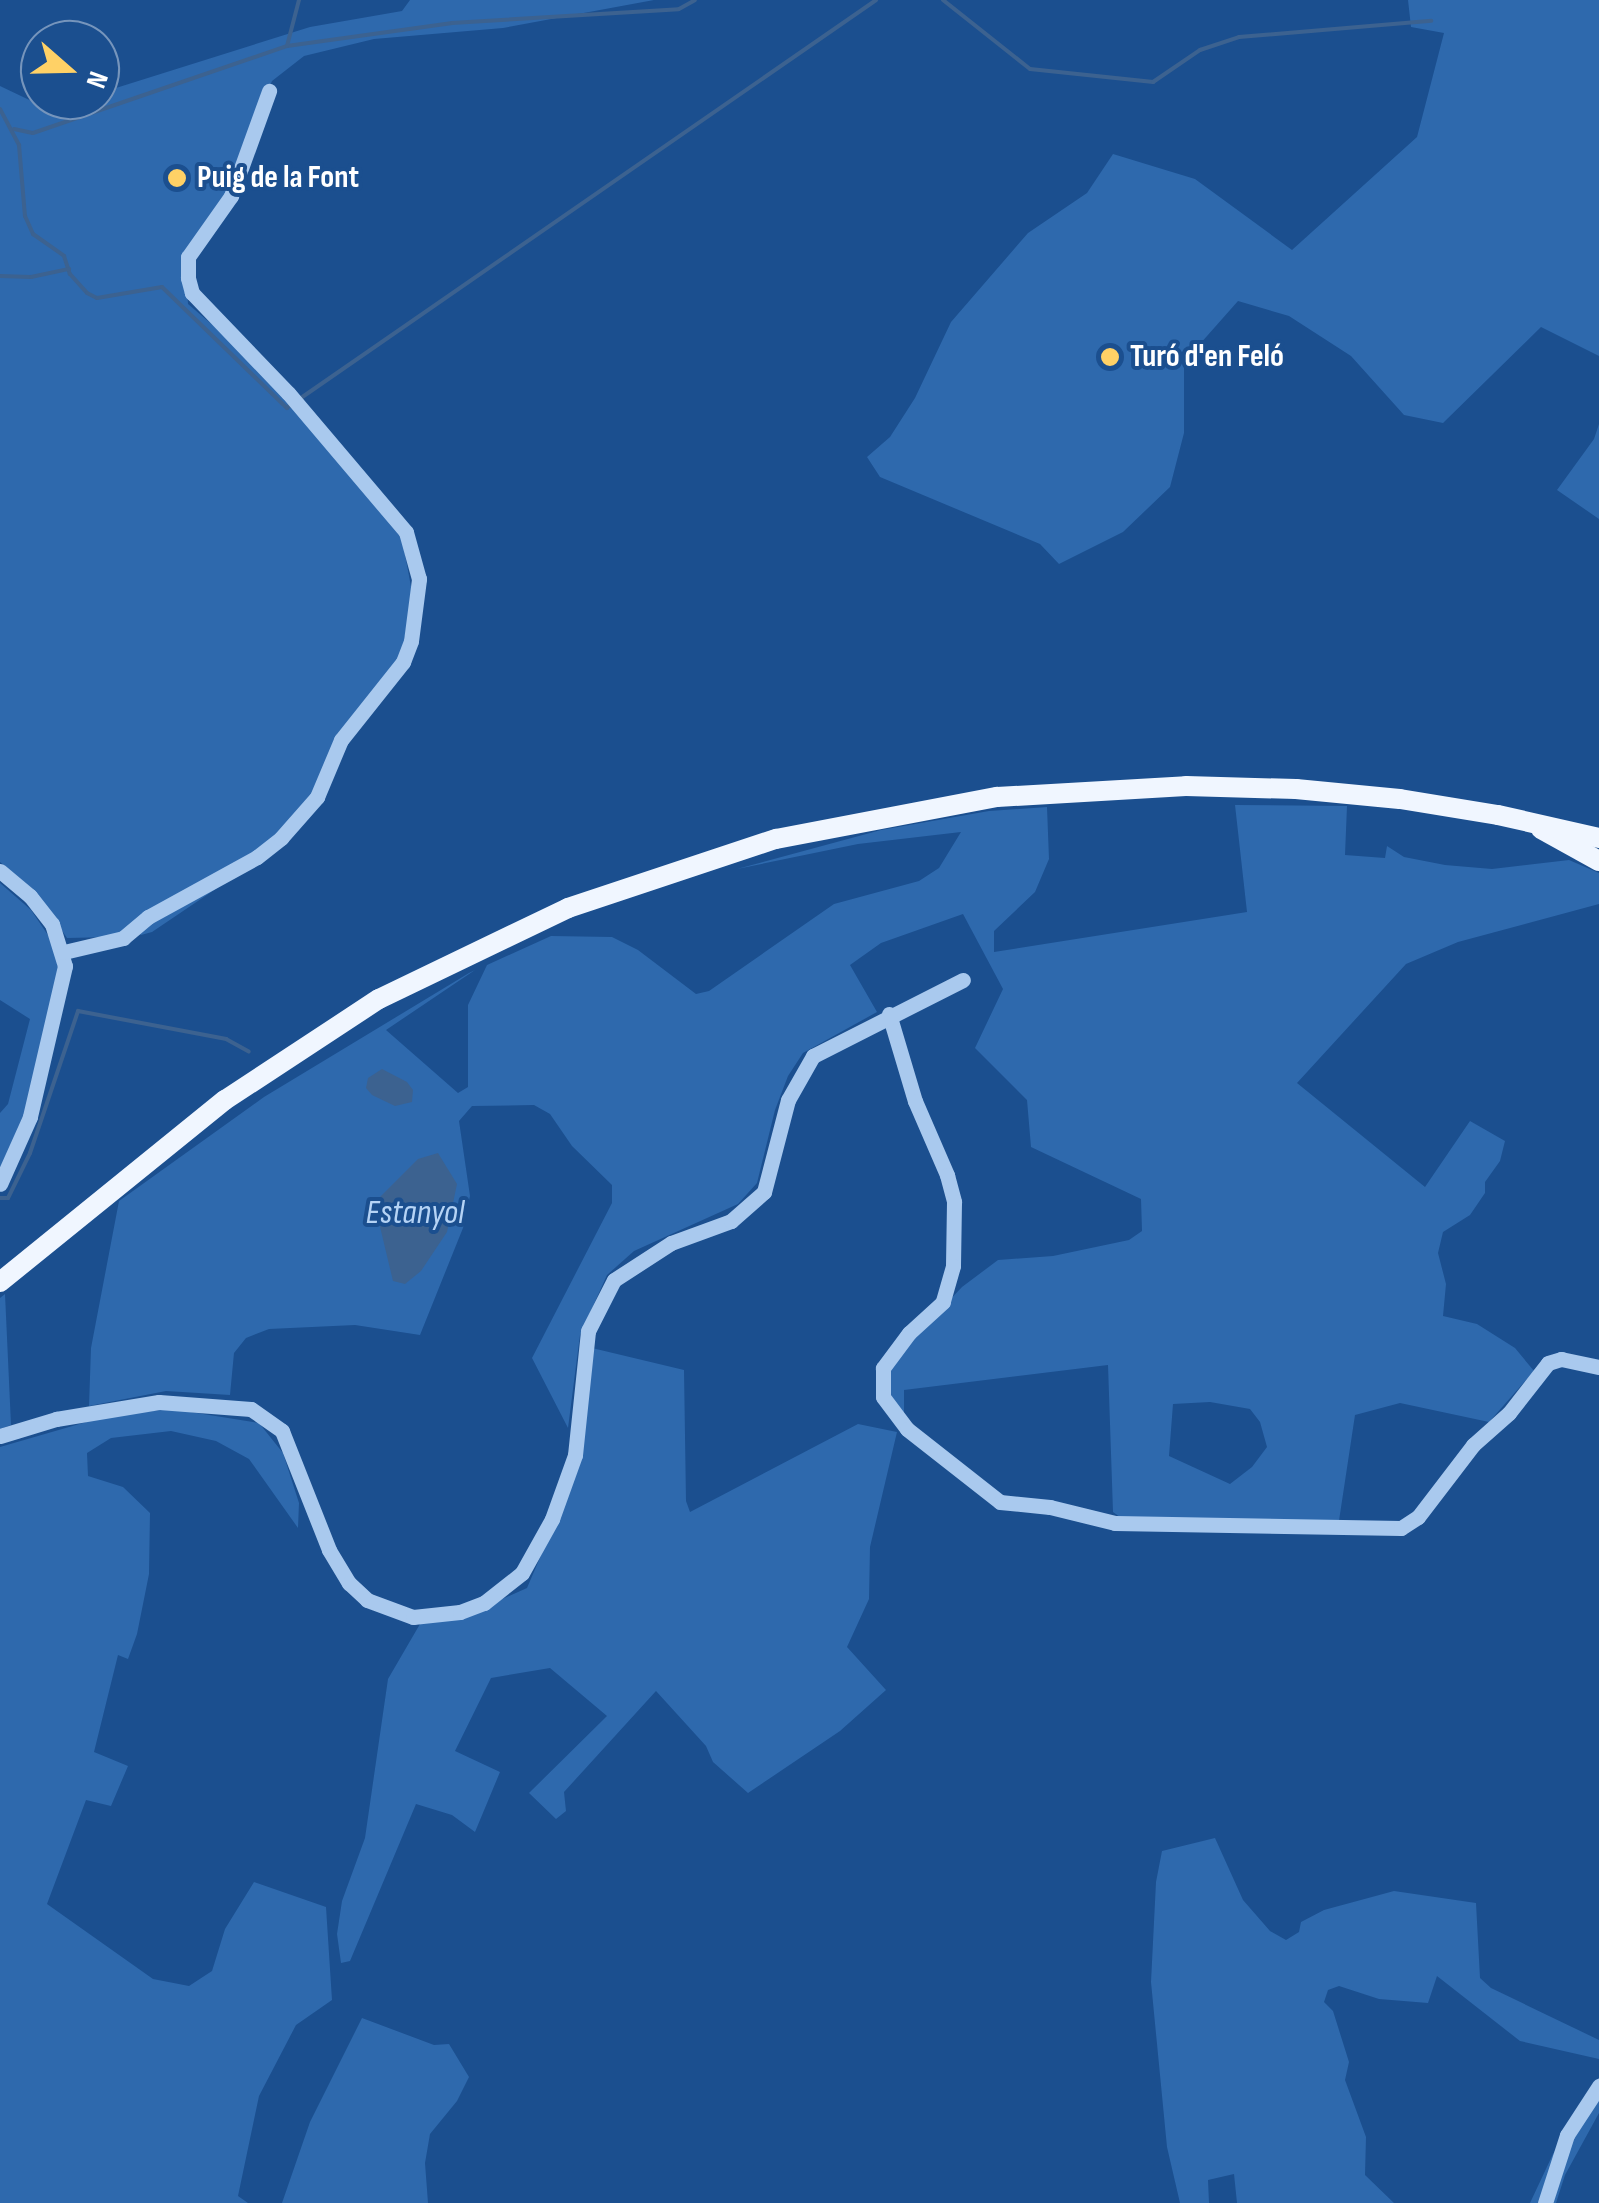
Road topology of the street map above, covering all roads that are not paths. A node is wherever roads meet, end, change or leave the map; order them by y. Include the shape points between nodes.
1 (269, 91) dead end
2 (1531, 822) junction
3 (1599, 838) edge
4 (1599, 861) edge
5 (0, 870) edge
6 (64, 952) junction
7 (963, 980) dead end
8 (889, 1014) junction
9 (0, 1184) edge
10 (1, 1280) edge
11 (1599, 1368) edge
12 (0, 1436) edge
13 (1599, 2086) edge
14 (1544, 2203) edge

1 - 6 street via 230,196 188,258 192,294 288,393 406,532 419,579 411,641 340,740 317,797 281,838 123,938
2 - 3 main road
2 - 4 main road
2 - 10 main road via 1296,789 1123,788 962,802 716,856 519,929 379,999 225,1100
5 - 6 street via 42,909
6 - 9 street via 62,992 34,1102
7 - 8 street
8 - 11 street via 915,1101 947,1175 954,1250 950,1288 883,1368 883,1396 907,1429 1000,1502 1116,1523 1401,1528 1418,1517 1548,1363 1561,1359
8 - 12 street via 830,1044 800,1072 773,1169 749,1208 670,1243 614,1280 588,1331 575,1455 552,1519 522,1573 484,1602 413,1617 367,1600 329,1550 282,1431 250,1409 158,1402
13 - 14 street via 1567,2135

